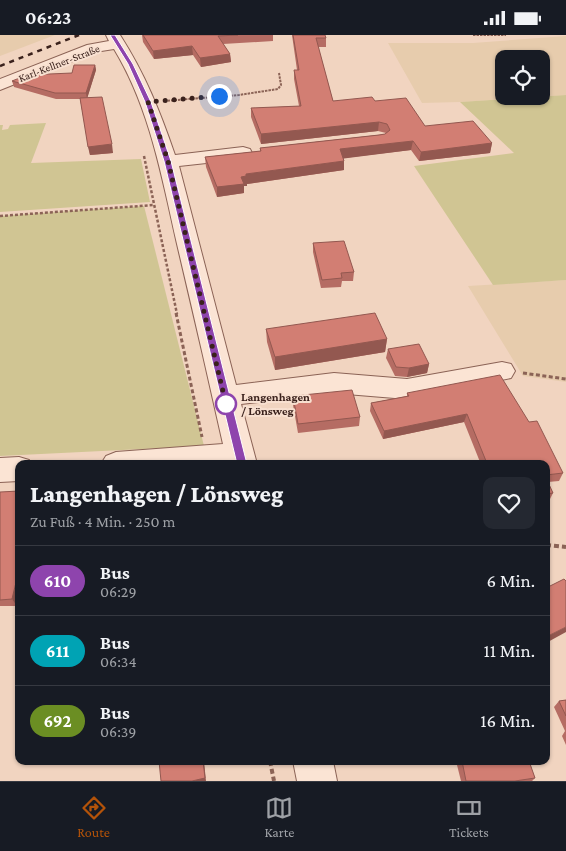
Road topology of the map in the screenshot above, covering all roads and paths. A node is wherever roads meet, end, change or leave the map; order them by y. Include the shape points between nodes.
1 (473, 35) edge
2 (506, 35) edge
3 (115, 39) edge
4 (278, 73) dead end
5 (0, 85) edge
6 (148, 102) junction
7 (142, 149) dead end
8 (260, 151) edge
9 (168, 161) junction
10 (179, 204) junction
11 (154, 205) junction
12 (0, 216) edge
13 (502, 371) joint
14 (566, 379) edge
15 (224, 396) junction
16 (241, 459) edge
17 (189, 460) edge
18 (15, 469) edge
19 (0, 470) edge
20 (550, 545) edge
21 (566, 547) edge
22 (271, 765) edge
23 (314, 765) edge
24 (274, 781) edge
25 (318, 781) edge

1 - 2 path
3 - 5 street, Karl-Kellner-Straße
3 - 6 street
4 - 6 path via 281,85 278,89
6 - 9 street
7 - 11 path
8 - 9 street
9 - 10 street
10 - 11 path
10 - 15 street
11 - 12 path
11 - 17 path
13 - 14 path
13 - 15 street via 407,389 334,383
15 - 16 street
16 - 17 street
18 - 19 street
20 - 21 path
22 - 24 path
23 - 25 street

